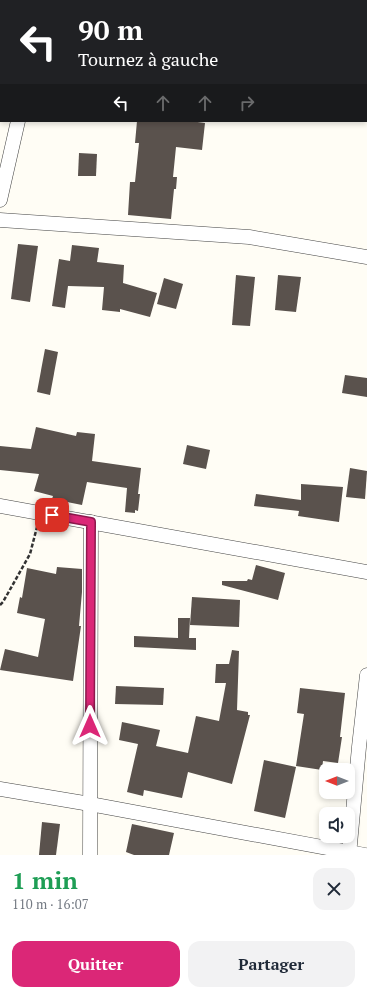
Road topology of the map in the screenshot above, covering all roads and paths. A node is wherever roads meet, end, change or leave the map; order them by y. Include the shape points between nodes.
1 (18, 122) edge
2 (0, 200) edge
3 (0, 220) edge
4 (367, 257) edge
5 (0, 506) edge
6 (40, 513) junction
7 (91, 522) junction
8 (367, 572) edge
9 (0, 604) edge
10 (367, 675) edge
11 (0, 789) edge
12 (90, 804) junction
13 (349, 854) edge
14 (90, 855) edge
15 (365, 855) edge

1 - 2 street
3 - 4 street via 249,237
5 - 6 street
6 - 7 street
6 - 9 path via 30,554
7 - 8 street
7 - 12 street
10 - 13 street
11 - 12 street
12 - 13 street
12 - 14 street
13 - 15 street

